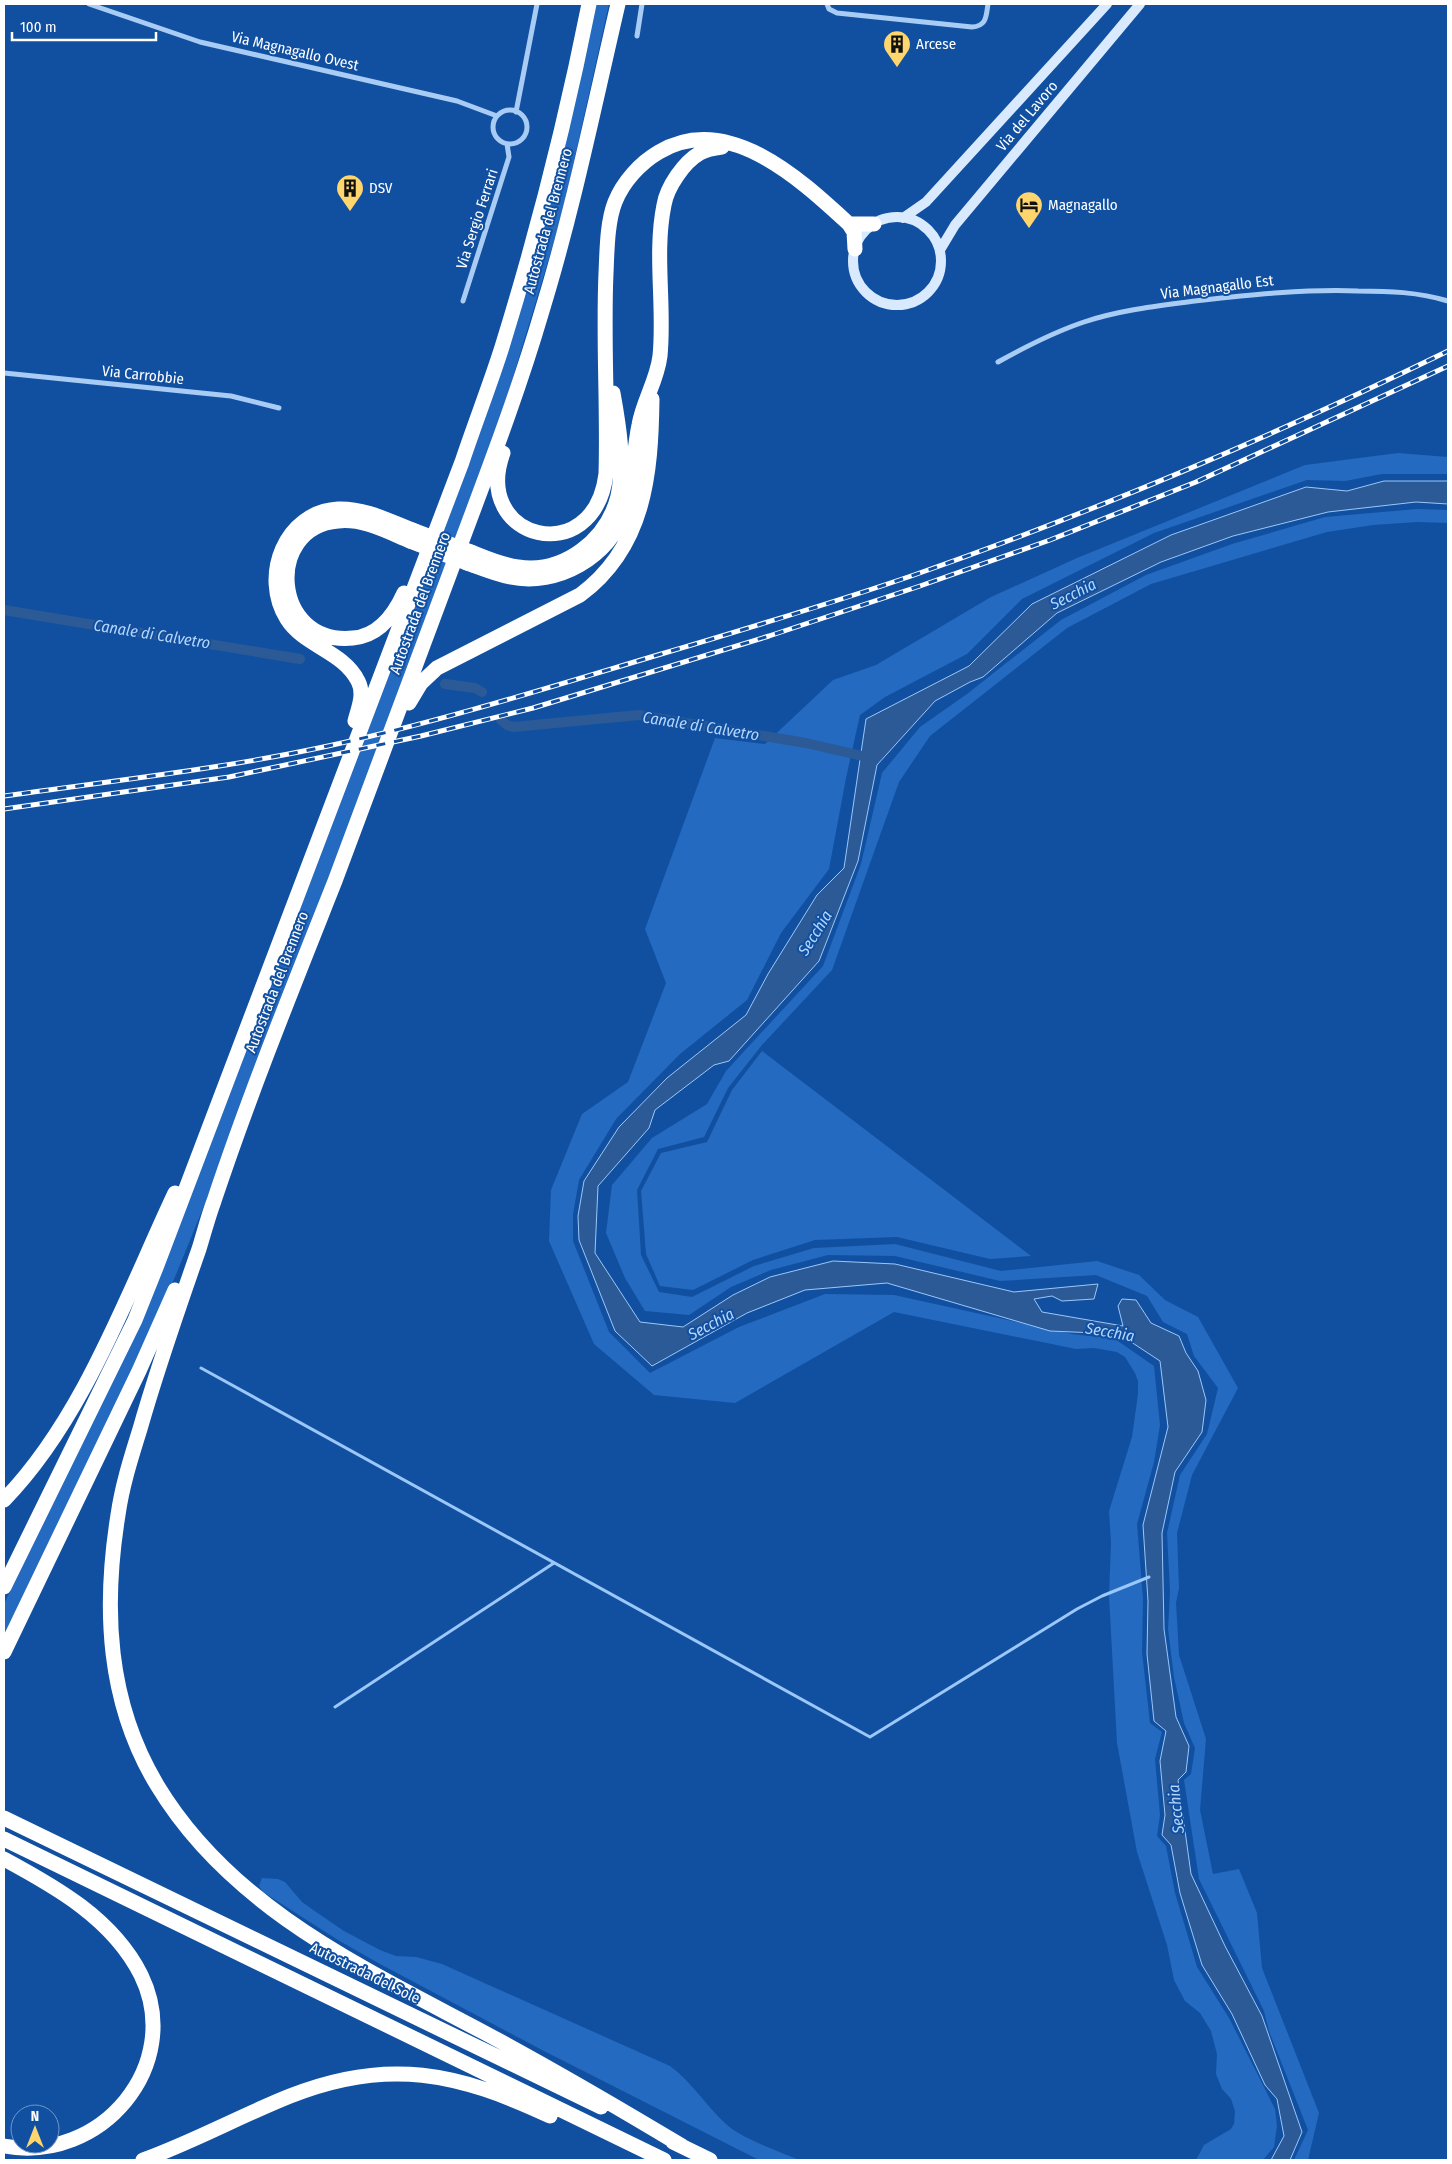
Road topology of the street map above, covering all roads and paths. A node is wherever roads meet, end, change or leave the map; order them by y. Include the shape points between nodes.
1 (89, 4) edge
2 (537, 4) edge
3 (589, 4) edge
4 (618, 4) edge
5 (642, 4) edge
6 (827, 4) edge
7 (988, 4) edge
8 (1107, 4) edge
9 (1140, 4) edge
10 (637, 36) dead end
11 (516, 112) junction
12 (497, 116) junction
13 (507, 144) junction
14 (746, 147) junction
15 (903, 218) junction
16 (849, 224) junction
17 (874, 224) junction
18 (855, 249) junction
19 (940, 250) junction
20 (463, 301) dead end
21 (1448, 301) edge
22 (540, 318) junction
23 (605, 353) junction
24 (998, 362) dead end
25 (4, 373) edge
26 (652, 390) junction
27 (279, 408) dead end
28 (462, 462) junction
29 (413, 536) junction
30 (469, 557) junction
31 (333, 802) junction
32 (353, 833) junction
33 (224, 1090) junction
34 (214, 1201) junction
35 (4, 1500) edge
36 (4, 1587) edge
37 (4, 1652) edge
38 (4, 1818) edge
39 (4, 1839) edge
40 (4, 1859) edge
41 (629, 2144) junction
42 (4, 2146) edge
43 (682, 2146) junction
44 (143, 2160) edge
45 (664, 2160) edge
46 (710, 2160) edge

1 - 12 street, Via Magnagallo Ovest via 200,42 457,101
2 - 11 street
3 - 28 highway, Autostrada del Brennero via 569,103 527,264 502,349
4 - 22 highway, Autostrada del Brennero via 580,176
5 - 10 street
6 - 7 street via 837,13 972,27 985,22
8 - 15 main road, Via del Lavoro via 926,202
9 - 19 main road, Via del Lavoro via 954,225
11 - 12 street via 506,111
11 - 13 street via 524,119 525,134 517,142
12 - 13 street via 493,125 495,135
13 - 20 street, Via Sergio Ferrari via 509,157
14 - 16 highway via 762,154 792,176
14 - 23 highway via 721,141 694,141 670,146 650,158 625,184 614,203 607,245
14 - 26 highway via 726,146 698,154 674,182 664,204 660,246 660,356
15 - 17 main road, Via del Lavoro
15 - 19 main road via 924,226
16 - 17 highway
16 - 18 highway via 854,232
17 - 18 main road
18 - 19 main road, Via del Lavoro via 854,269 863,289 874,299 896,306 917,301 930,291 941,268
21 - 24 street, Via Magnagallo Est via 1396,291 1289,291 1147,308 1084,322
22 - 23 highway via 535,357 501,458 497,482 501,503 509,515 526,528 544,534 569,531 590,517 600,500 606,474
22 - 32 highway, Autostrada del Brennero via 487,472
23 - 30 highway via 620,436 618,495 605,526 596,538 573,556 541,567
25 - 27 street, Via Carrobbie via 231,396
26 - 30 highway via 639,423 624,512 600,550 572,569 536,579 510,577
26 - 32 highway via 644,491 637,521 620,554 600,579 580,595 453,659 426,678 410,700 385,767
28 - 29 highway via 439,501 403,596 380,627 360,638 332,638 307,625 296,612 289,595 288,565 298,544 318,526 338,520
28 - 31 highway, Autostrada del Brennero
29 - 30 highway, bridge
29 - 31 highway via 360,511 336,510 319,514 299,526 278,558 276,588 286,618 302,635 350,670 359,681 362,694 354,725 332,779
31 - 33 highway, Autostrada del Brennero
32 - 34 highway, Autostrada del Brennero
33 - 35 highway via 96,1363 48,1446
33 - 36 highway via 135,1320
34 - 37 highway via 139,1371
34 - 43 highway via 146,1405 123,1486 116,1525 110,1604 113,1664 127,1724 143,1761 174,1811 199,1842 226,1872 272,1910 323,1945 577,2083
38 - 43 highway, Autostrada del Sole
39 - 41 highway
40 - 42 highway via 76,1902 118,1940 144,1983 152,2028 147,2062 138,2085 124,2106 107,2122 88,2136 58,2147 34,2150
41 - 44 highway via 553,2118 479,2086 446,2078 391,2074 320,2085
41 - 45 highway
43 - 46 highway, Autostrada del Sole

